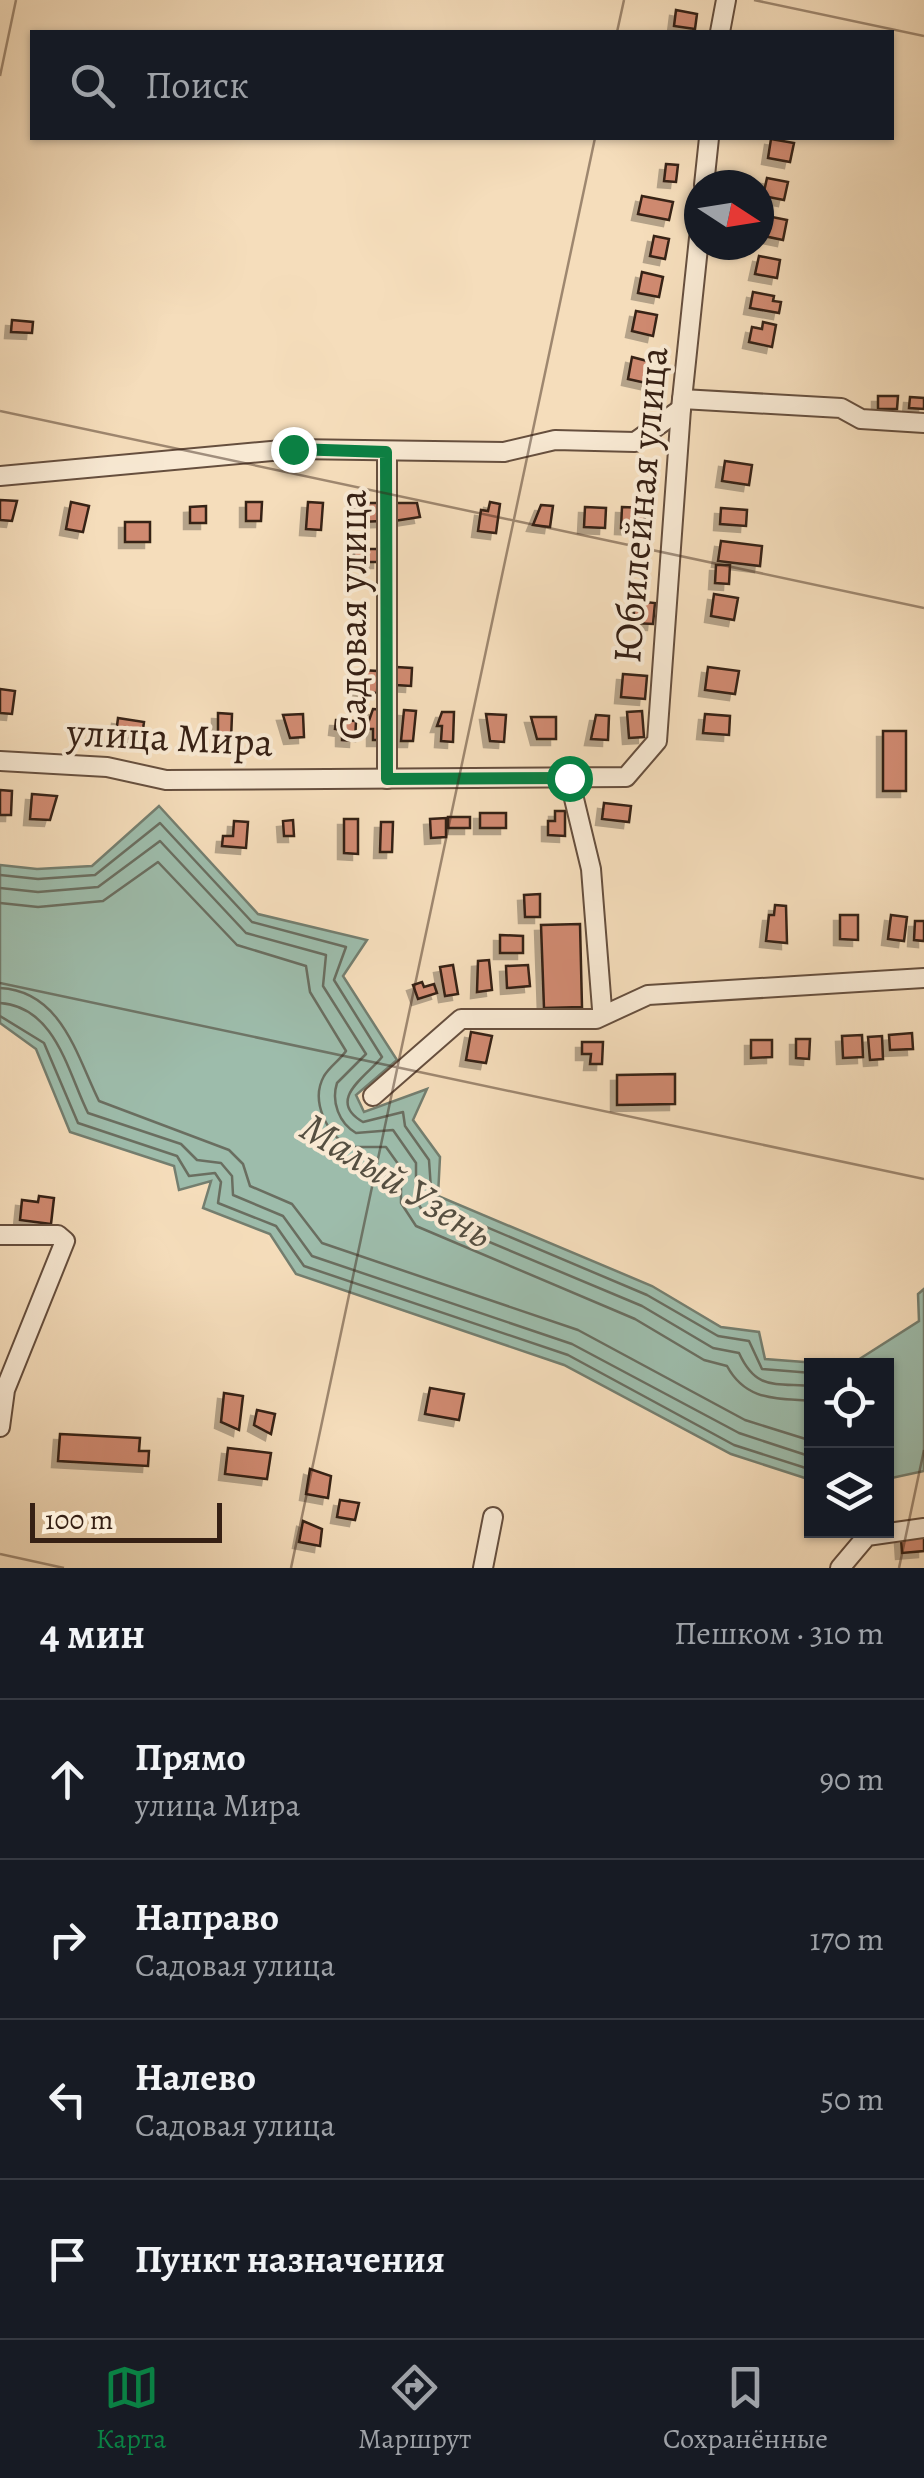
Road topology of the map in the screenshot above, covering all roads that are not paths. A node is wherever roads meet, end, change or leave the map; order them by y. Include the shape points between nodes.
1 (726, 0) edge
2 (720, 30) edge
3 (709, 140) edge
4 (706, 170) edge
5 (697, 260) edge
6 (682, 404) junction
7 (924, 423) edge
8 (386, 452) junction
9 (0, 476) edge
10 (0, 761) edge
11 (632, 769) joint
12 (569, 778) junction
13 (387, 779) junction
14 (924, 978) edge
15 (602, 1009) dead end
16 (373, 1096) dead end
17 (0, 1235) edge
18 (0, 1427) edge
19 (493, 1517) dead end
20 (924, 1528) edge
21 (482, 1568) edge
22 (840, 1568) edge

1 - 2 street
3 - 4 street
5 - 6 street, Юбилейная улица
6 - 7 street via 841,408 861,418
6 - 8 street, Садовая улица via 635,442 555,440 504,452
6 - 11 street, Юбилейная улица via 657,740
8 - 9 street, Садовая улица via 293,449
8 - 13 street, Садовая улица
10 - 13 street, улица Мира via 107,767 166,780
11 - 12 street, улица Мира via 626,777 600,781
12 - 13 street, улица Мира
12 - 15 street via 592,868
14 - 16 street via 648,995 596,1019 460,1019
17 - 18 street via 64,1241 5,1390
19 - 21 street
20 - 22 street via 867,1536

